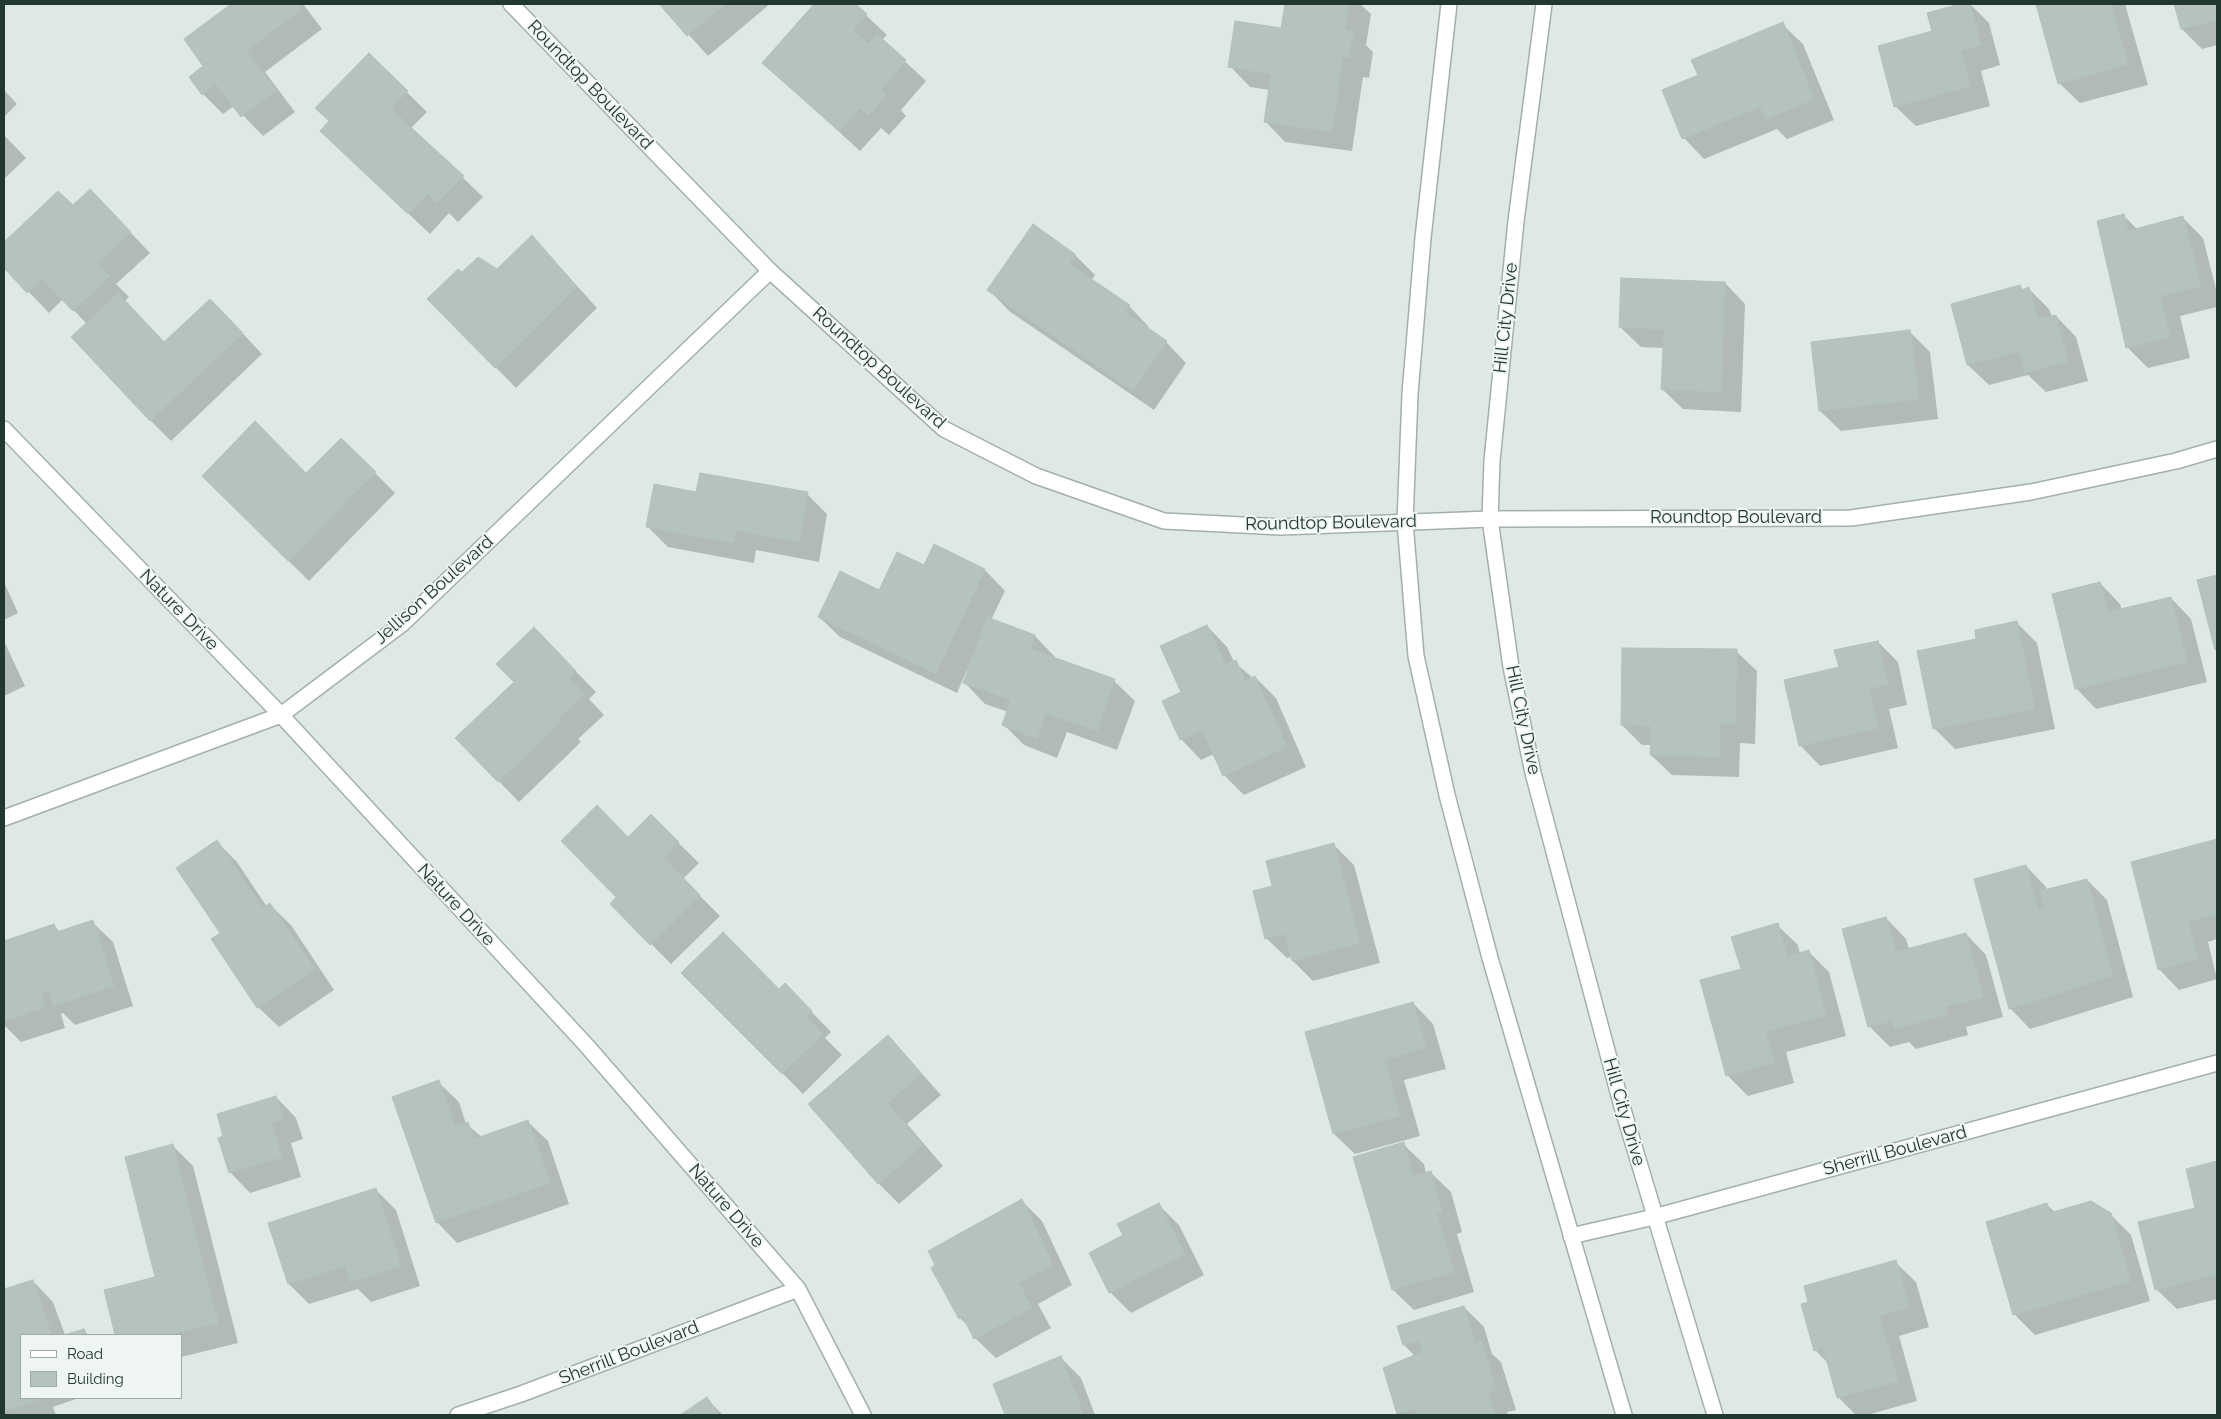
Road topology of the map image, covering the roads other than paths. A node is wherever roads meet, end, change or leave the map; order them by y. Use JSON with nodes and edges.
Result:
{"nodes":[{"id":1,"x":511,"y":4,"type":"edge"},
{"id":2,"x":1449,"y":4,"type":"edge"},
{"id":3,"x":1544,"y":4,"type":"edge"},
{"id":4,"x":770,"y":272,"type":"junction"},
{"id":5,"x":4,"y":429,"type":"edge"},
{"id":6,"x":2217,"y":449,"type":"edge"},
{"id":7,"x":1490,"y":519,"type":"junction"},
{"id":8,"x":1405,"y":522,"type":"junction"},
{"id":9,"x":281,"y":715,"type":"junction"},
{"id":10,"x":4,"y":818,"type":"edge"},
{"id":11,"x":2217,"y":1063,"type":"edge"},
{"id":12,"x":1654,"y":1217,"type":"junction"},
{"id":13,"x":1571,"y":1236,"type":"junction"},
{"id":14,"x":798,"y":1289,"type":"junction"},
{"id":15,"x":458,"y":1415,"type":"edge"},
{"id":16,"x":863,"y":1415,"type":"edge"},
{"id":17,"x":1624,"y":1415,"type":"edge"},
{"id":18,"x":1714,"y":1415,"type":"edge"}],
"edges":[{"from":1,"to":4,"type":"street","name":"Roundtop Boulevard"},
{"from":2,"to":8,"type":"street"},
{"from":3,"to":7,"type":"street","name":"Hill City Drive"},
{"from":4,"to":8,"type":"street","name":"Roundtop Boulevard"},
{"from":4,"to":9,"type":"street","name":"Jellison Boulevard"},
{"from":5,"to":9,"type":"street","name":"Nature Drive"},
{"from":6,"to":7,"type":"street","name":"Roundtop Boulevard"},
{"from":7,"to":8,"type":"street","name":"Roundtop Boulevard"},
{"from":7,"to":12,"type":"street","name":"Hill City Drive"},
{"from":8,"to":13,"type":"street"},
{"from":9,"to":10,"type":"street","name":"Jellison Boulevard"},
{"from":9,"to":14,"type":"street","name":"Nature Drive"},
{"from":11,"to":12,"type":"street","name":"Sherrill Boulevard"},
{"from":12,"to":13,"type":"street","name":"Sherrill Boulevard"},
{"from":12,"to":18,"type":"street","name":"Hill City Drive"},
{"from":13,"to":17,"type":"street"},
{"from":14,"to":15,"type":"street","name":"Sherrill Boulevard"},
{"from":14,"to":16,"type":"street","name":"Nature Drive"}]}
